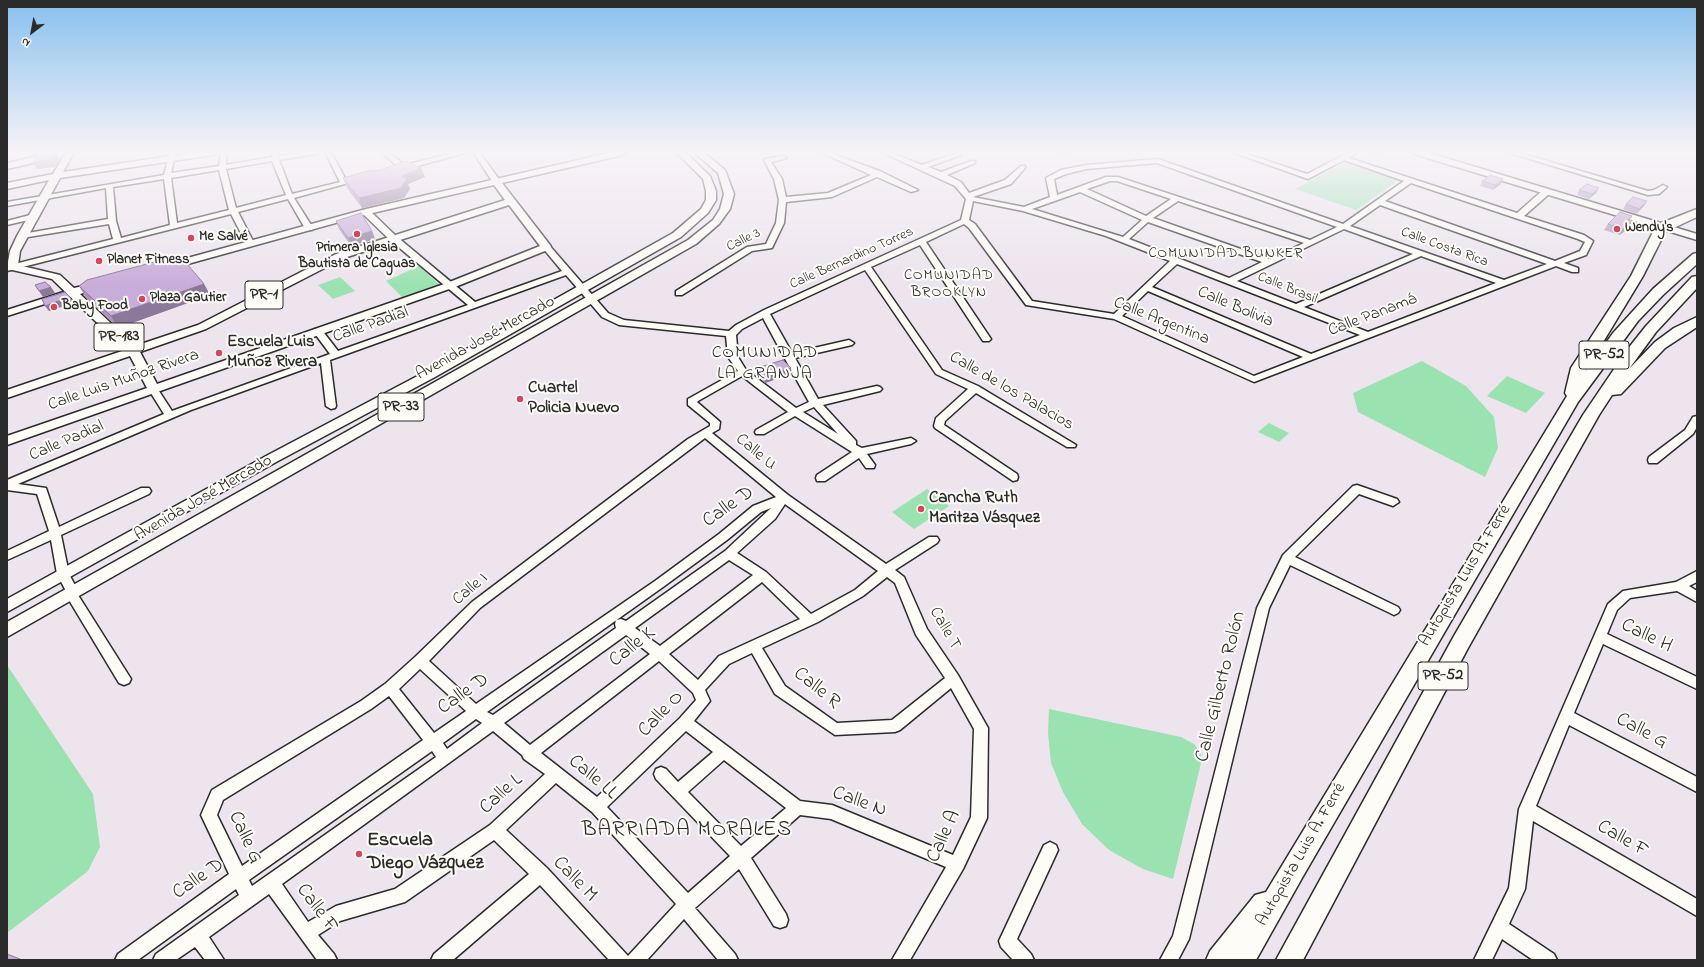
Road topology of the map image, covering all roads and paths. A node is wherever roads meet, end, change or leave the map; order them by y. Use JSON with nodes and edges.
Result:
{"nodes":[{"id":1,"x":40,"y":197,"type":"edge"},
{"id":2,"x":44,"y":197,"type":"edge"},
{"id":3,"x":110,"y":197,"type":"edge"},
{"id":4,"x":170,"y":197,"type":"edge"},
{"id":5,"x":230,"y":197,"type":"edge"},
{"id":6,"x":290,"y":197,"type":"joint"},
{"id":7,"x":431,"y":197,"type":"edge"},
{"id":8,"x":508,"y":197,"type":"edge"},
{"id":9,"x":711,"y":197,"type":"edge"},
{"id":10,"x":728,"y":197,"type":"edge"},
{"id":11,"x":809,"y":197,"type":"edge"},
{"id":12,"x":1098,"y":197,"type":"edge"},
{"id":13,"x":1262,"y":197,"type":"edge"},
{"id":14,"x":1386,"y":197,"type":"edge"},
{"id":15,"x":1461,"y":197,"type":"edge"},
{"id":16,"x":1540,"y":197,"type":"edge"},
{"id":17,"x":1559,"y":197,"type":"edge"},
{"id":18,"x":969,"y":198,"type":"joint"},
{"id":19,"x":1054,"y":198,"type":"edge"},
{"id":20,"x":1178,"y":198,"type":"joint"},
{"id":21,"x":783,"y":200,"type":"joint"},
{"id":22,"x":511,"y":201,"type":"junction"},
{"id":23,"x":1379,"y":202,"type":"junction"},
{"id":24,"x":7,"y":204,"type":"edge"},
{"id":25,"x":1024,"y":209,"type":"junction"},
{"id":26,"x":233,"y":211,"type":"junction"},
{"id":27,"x":366,"y":212,"type":"junction"},
{"id":28,"x":1697,"y":213,"type":"edge"},
{"id":29,"x":34,"y":216,"type":"junction"},
{"id":30,"x":1518,"y":216,"type":"junction"},
{"id":31,"x":1147,"y":219,"type":"junction"},
{"id":32,"x":112,"y":221,"type":"junction"},
{"id":33,"x":965,"y":221,"type":"junction"},
{"id":34,"x":7,"y":224,"type":"edge"},
{"id":35,"x":1345,"y":226,"type":"junction"},
{"id":36,"x":174,"y":227,"type":"junction"},
{"id":37,"x":309,"y":228,"type":"junction"},
{"id":38,"x":1661,"y":229,"type":"junction"},
{"id":39,"x":22,"y":236,"type":"junction"},
{"id":40,"x":392,"y":238,"type":"junction"},
{"id":41,"x":1697,"y":238,"type":"edge"},
{"id":42,"x":1124,"y":240,"type":"junction"},
{"id":43,"x":922,"y":241,"type":"junction"},
{"id":44,"x":118,"y":242,"type":"junction"},
{"id":45,"x":1309,"y":242,"type":"junction"},
{"id":46,"x":1697,"y":242,"type":"edge"},
{"id":47,"x":250,"y":243,"type":"junction"},
{"id":48,"x":546,"y":247,"type":"junction"},
{"id":49,"x":1422,"y":254,"type":"junction"},
{"id":50,"x":1697,"y":257,"type":"edge"},
{"id":51,"x":1176,"y":260,"type":"junction"},
{"id":52,"x":1269,"y":262,"type":"junction"},
{"id":53,"x":1556,"y":263,"type":"junction"},
{"id":54,"x":866,"y":266,"type":"junction"},
{"id":55,"x":9,"y":268,"type":"edge"},
{"id":56,"x":158,"y":269,"type":"edge"},
{"id":57,"x":1575,"y":270,"type":"dead end"},
{"id":58,"x":568,"y":272,"type":"junction"},
{"id":59,"x":1697,"y":280,"type":"edge"},
{"id":60,"x":1230,"y":281,"type":"junction"},
{"id":61,"x":112,"y":282,"type":"edge"},
{"id":62,"x":1504,"y":283,"type":"junction"},
{"id":63,"x":451,"y":285,"type":"junction"},
{"id":64,"x":1147,"y":288,"type":"junction"},
{"id":65,"x":581,"y":289,"type":"junction"},
{"id":66,"x":73,"y":292,"type":"junction"},
{"id":67,"x":679,"y":293,"type":"dead end"},
{"id":68,"x":590,"y":300,"type":"junction"},
{"id":69,"x":474,"y":306,"type":"junction"},
{"id":70,"x":1297,"y":307,"type":"junction"},
{"id":71,"x":7,"y":313,"type":"edge"},
{"id":72,"x":765,"y":313,"type":"junction"},
{"id":73,"x":1116,"y":317,"type":"junction"},
{"id":74,"x":1697,"y":322,"type":"edge"},
{"id":75,"x":318,"y":332,"type":"junction"},
{"id":76,"x":731,"y":334,"type":"junction"},
{"id":77,"x":1367,"y":335,"type":"junction"},
{"id":78,"x":986,"y":339,"type":"dead end"},
{"id":79,"x":849,"y":343,"type":"dead end"},
{"id":80,"x":134,"y":352,"type":"junction"},
{"id":81,"x":336,"y":355,"type":"junction"},
{"id":82,"x":789,"y":357,"type":"junction"},
{"id":83,"x":1311,"y":357,"type":"junction"},
{"id":84,"x":325,"y":359,"type":"junction"},
{"id":85,"x":743,"y":372,"type":"junction"},
{"id":86,"x":1254,"y":378,"type":"joint"},
{"id":87,"x":975,"y":388,"type":"junction"},
{"id":88,"x":877,"y":389,"type":"dead end"},
{"id":89,"x":154,"y":390,"type":"junction"},
{"id":90,"x":7,"y":394,"type":"edge"},
{"id":91,"x":1571,"y":401,"type":"junction"},
{"id":92,"x":816,"y":403,"type":"junction"},
{"id":93,"x":331,"y":406,"type":"dead end"},
{"id":94,"x":795,"y":412,"type":"junction"},
{"id":95,"x":170,"y":415,"type":"junction"},
{"id":96,"x":1591,"y":415,"type":"junction"},
{"id":97,"x":1697,"y":419,"type":"edge"},
{"id":98,"x":760,"y":432,"type":"dead end"},
{"id":99,"x":705,"y":433,"type":"junction"},
{"id":100,"x":7,"y":441,"type":"edge"},
{"id":101,"x":911,"y":441,"type":"dead end"},
{"id":102,"x":1071,"y":446,"type":"dead end"},
{"id":103,"x":860,"y":452,"type":"junction"},
{"id":104,"x":1653,"y":460,"type":"dead end"},
{"id":105,"x":870,"y":465,"type":"dead end"},
{"id":106,"x":1013,"y":477,"type":"dead end"},
{"id":107,"x":821,"y":478,"type":"dead end"},
{"id":108,"x":7,"y":485,"type":"edge"},
{"id":109,"x":145,"y":491,"type":"dead end"},
{"id":110,"x":784,"y":498,"type":"junction"},
{"id":111,"x":1394,"y":502,"type":"dead end"},
{"id":112,"x":55,"y":534,"type":"junction"},
{"id":113,"x":933,"y":540,"type":"dead end"},
{"id":114,"x":729,"y":554,"type":"junction"},
{"id":115,"x":7,"y":556,"type":"edge"},
{"id":116,"x":1287,"y":558,"type":"junction"},
{"id":117,"x":888,"y":569,"type":"junction"},
{"id":118,"x":63,"y":574,"type":"junction"},
{"id":119,"x":762,"y":575,"type":"junction"},
{"id":120,"x":1697,"y":576,"type":"edge"},
{"id":121,"x":1679,"y":586,"type":"junction"},
{"id":122,"x":73,"y":593,"type":"junction"},
{"id":123,"x":1697,"y":597,"type":"edge"},
{"id":124,"x":7,"y":606,"type":"edge"},
{"id":125,"x":1394,"y":610,"type":"dead end"},
{"id":126,"x":613,"y":617,"type":"junction"},
{"id":127,"x":809,"y":620,"type":"junction"},
{"id":128,"x":625,"y":627,"type":"junction"},
{"id":129,"x":7,"y":630,"type":"edge"},
{"id":130,"x":1600,"y":636,"type":"junction"},
{"id":131,"x":754,"y":645,"type":"junction"},
{"id":132,"x":659,"y":653,"type":"junction"},
{"id":133,"x":420,"y":661,"type":"junction"},
{"id":134,"x":124,"y":679,"type":"dead end"},
{"id":135,"x":953,"y":679,"type":"junction"},
{"id":136,"x":1697,"y":684,"type":"edge"},
{"id":137,"x":390,"y":688,"type":"junction"},
{"id":138,"x":698,"y":689,"type":"junction"},
{"id":139,"x":476,"y":712,"type":"junction"},
{"id":140,"x":1566,"y":716,"type":"junction"},
{"id":141,"x":685,"y":722,"type":"junction"},
{"id":142,"x":492,"y":723,"type":"junction"},
{"id":143,"x":434,"y":742,"type":"junction"},
{"id":144,"x":723,"y":752,"type":"junction"},
{"id":145,"x":529,"y":754,"type":"junction"},
{"id":146,"x":446,"y":758,"type":"junction"},
{"id":147,"x":258,"y":770,"type":"joint"},
{"id":148,"x":555,"y":774,"type":"junction"},
{"id":149,"x":661,"y":774,"type":"dead end"},
{"id":150,"x":1697,"y":785,"type":"edge"},
{"id":151,"x":678,"y":791,"type":"junction"},
{"id":152,"x":597,"y":807,"type":"junction"},
{"id":153,"x":798,"y":808,"type":"junction"},
{"id":154,"x":1527,"y":809,"type":"junction"},
{"id":155,"x":495,"y":830,"type":"junction"},
{"id":156,"x":1050,"y":850,"type":"dead end"},
{"id":157,"x":741,"y":857,"type":"junction"},
{"id":158,"x":957,"y":864,"type":"junction"},
{"id":159,"x":1293,"y":869,"type":"junction"},
{"id":160,"x":540,"y":874,"type":"junction"},
{"id":161,"x":239,"y":878,"type":"junction"},
{"id":162,"x":271,"y":883,"type":"junction"},
{"id":163,"x":249,"y":898,"type":"junction"},
{"id":164,"x":685,"y":905,"type":"junction"},
{"id":165,"x":1697,"y":908,"type":"edge"},
{"id":166,"x":780,"y":920,"type":"dead end"},
{"id":167,"x":1498,"y":927,"type":"junction"},
{"id":168,"x":306,"y":933,"type":"junction"},
{"id":169,"x":197,"y":935,"type":"junction"},
{"id":170,"x":1296,"y":954,"type":"edge"},
{"id":171,"x":124,"y":960,"type":"edge"},
{"id":172,"x":162,"y":960,"type":"edge"},
{"id":173,"x":215,"y":960,"type":"edge"},
{"id":174,"x":328,"y":960,"type":"edge"},
{"id":175,"x":440,"y":960,"type":"edge"},
{"id":176,"x":621,"y":960,"type":"edge"},
{"id":177,"x":635,"y":960,"type":"edge"},
{"id":178,"x":729,"y":960,"type":"edge"},
{"id":179,"x":901,"y":960,"type":"edge"},
{"id":180,"x":1025,"y":960,"type":"edge"},
{"id":181,"x":1169,"y":960,"type":"edge"},
{"id":182,"x":1219,"y":960,"type":"edge"},
{"id":183,"x":1242,"y":960,"type":"edge"},
{"id":184,"x":1483,"y":960,"type":"edge"},
{"id":185,"x":1548,"y":960,"type":"edge"}],
"edges":[{"from":1,"to":24,"type":"street"},
{"from":2,"to":29,"type":"main road"},
{"from":3,"to":32,"type":"street"},
{"from":4,"to":36,"type":"street"},
{"from":5,"to":26,"type":"street"},
{"from":6,"to":26,"type":"street"},
{"from":6,"to":37,"type":"street"},
{"from":7,"to":27,"type":"main road"},
{"from":8,"to":22,"type":"main road"},
{"from":9,"to":65,"type":"main road","name":"Avenida José Mercado","number":"PR-33"},
{"from":10,"to":68,"type":"main road","name":"Avenida José Mercado","number":"PR-33"},
{"from":11,"to":21,"type":"street"},
{"from":12,"to":31,"type":"street"},
{"from":13,"to":35,"type":"street","name":"Calle Costa Rica"},
{"from":14,"to":23,"type":"street"},
{"from":15,"to":30,"type":"street"},
{"from":16,"to":30,"type":"street"},
{"from":17,"to":38,"type":"main road"},
{"from":18,"to":25,"type":"street","name":"Calle Brasil"},
{"from":18,"to":33,"type":"street"},
{"from":19,"to":25,"type":"street"},
{"from":20,"to":31,"type":"street"},
{"from":20,"to":45,"type":"street"},
{"from":21,"to":67,"type":"street","name":"Calle 3"},
{"from":22,"to":40,"type":"main road","number":"PR-1"},
{"from":22,"to":48,"type":"main road"},
{"from":23,"to":35,"type":"street"},
{"from":23,"to":53,"type":"street"},
{"from":25,"to":42,"type":"street","name":"Calle Brasil"},
{"from":26,"to":36,"type":"street"},
{"from":26,"to":47,"type":"street"},
{"from":27,"to":37,"type":"main road"},
{"from":27,"to":40,"type":"street"},
{"from":28,"to":38,"type":"highway"},
{"from":29,"to":34,"type":"street"},
{"from":29,"to":39,"type":"main road"},
{"from":30,"to":53,"type":"street","name":"Calle Panamá"},
{"from":31,"to":42,"type":"street"},
{"from":31,"to":52,"type":"street"},
{"from":32,"to":39,"type":"street"},
{"from":32,"to":44,"type":"street"},
{"from":33,"to":43,"type":"street","name":"Calle Bernardino Torres"},
{"from":33,"to":73,"type":"street","name":"Calle Argentina"},
{"from":35,"to":45,"type":"street"},
{"from":35,"to":49,"type":"street","name":"Calle Costa Rica"},
{"from":36,"to":44,"type":"street"},
{"from":37,"to":47,"type":"main road"},
{"from":38,"to":41,"type":"main road"},
{"from":38,"to":46,"type":"main road"},
{"from":38,"to":91,"type":"highway"},
{"from":39,"to":55,"type":"main road"},
{"from":40,"to":63,"type":"street"},
{"from":40,"to":80,"type":"main road","number":"PR-1"},
{"from":42,"to":51,"type":"street","name":"Calle Brasil"},
{"from":43,"to":54,"type":"street","name":"Calle Bernardino Torres"},
{"from":43,"to":78,"type":"street"},
{"from":44,"to":55,"type":"street"},
{"from":45,"to":52,"type":"street"},
{"from":47,"to":56,"type":"main road"},
{"from":48,"to":58,"type":"street"},
{"from":48,"to":63,"type":"main road","name":"Calle Luis Muñoz Rivera"},
{"from":49,"to":62,"type":"street","name":"Calle Costa Rica"},
{"from":49,"to":70,"type":"street"},
{"from":50,"to":91,"type":"highway","name":"Autopista Luis A. Ferré","number":"PR-52"},
{"from":51,"to":60,"type":"street","name":"Calle Brasil"},
{"from":51,"to":64,"type":"street"},
{"from":52,"to":60,"type":"street"},
{"from":53,"to":57,"type":"street"},
{"from":53,"to":62,"type":"street","name":"Calle Panamá"},
{"from":54,"to":72,"type":"street","name":"Calle Bernardino Torres"},
{"from":54,"to":87,"type":"street","name":"Calle de los Palacios"},
{"from":55,"to":66,"type":"main road","number":"PR-183"},
{"from":58,"to":65,"type":"street"},
{"from":58,"to":69,"type":"street","name":"Calle Padial"},
{"from":59,"to":96,"type":"highway","name":"Autopista Luis A. Ferré","number":"PR-52"},
{"from":60,"to":70,"type":"street","name":"Calle Brasil"},
{"from":61,"to":66,"type":"main road"},
{"from":62,"to":77,"type":"street","name":"Calle Panamá"},
{"from":63,"to":69,"type":"street"},
{"from":63,"to":75,"type":"main road","name":"Calle Luis Muñoz Rivera"},
{"from":64,"to":73,"type":"street"},
{"from":64,"to":83,"type":"street","name":"Calle Bolivia"},
{"from":65,"to":68,"type":"street"},
{"from":65,"to":118,"type":"main road","name":"Avenida José Mercado","number":"PR-33"},
{"from":66,"to":71,"type":"street"},
{"from":66,"to":80,"type":"main road","number":"PR-183"},
{"from":68,"to":76,"type":"street"},
{"from":68,"to":122,"type":"main road","name":"Avenida José Mercado","number":"PR-33"},
{"from":69,"to":81,"type":"street","name":"Calle Padial"},
{"from":70,"to":77,"type":"street","name":"Calle Brasil"},
{"from":72,"to":76,"type":"street","name":"Calle Bernardino Torres"},
{"from":72,"to":82,"type":"street"},
{"from":73,"to":86,"type":"street","name":"Calle Argentina"},
{"from":74,"to":96,"type":"highway"},
{"from":75,"to":81,"type":"street"},
{"from":75,"to":89,"type":"main road","name":"Calle Luis Muñoz Rivera"},
{"from":76,"to":85,"type":"street"},
{"from":77,"to":83,"type":"street","name":"Calle Panamá"},
{"from":79,"to":82,"type":"street"},
{"from":80,"to":89,"type":"main road","number":"PR-183"},
{"from":80,"to":90,"type":"main road","number":"PR-1"},
{"from":81,"to":84,"type":"street","name":"Calle Padial"},
{"from":82,"to":92,"type":"street"},
{"from":83,"to":86,"type":"street","name":"Calle Panamá"},
{"from":84,"to":93,"type":"street"},
{"from":84,"to":95,"type":"street","name":"Calle Padial"},
{"from":85,"to":94,"type":"street"},
{"from":85,"to":99,"type":"street"},
{"from":87,"to":102,"type":"street","name":"Calle de los Palacios"},
{"from":87,"to":106,"type":"street"},
{"from":88,"to":92,"type":"street"},
{"from":89,"to":95,"type":"street"},
{"from":89,"to":100,"type":"main road","name":"Calle Luis Muñoz Rivera"},
{"from":91,"to":159,"type":"highway","name":"Autopista Luis A. Ferré","number":"PR-52"},
{"from":92,"to":94,"type":"street"},
{"from":92,"to":103,"type":"street"},
{"from":94,"to":98,"type":"street"},
{"from":94,"to":103,"type":"street"},
{"from":95,"to":108,"type":"street","name":"Calle Padial"},
{"from":96,"to":170,"type":"highway","name":"Autopista Luis A. Ferré","number":"PR-52"},
{"from":97,"to":104,"type":"street"},
{"from":99,"to":110,"type":"street","name":"Calle U"},
{"from":99,"to":133,"type":"street","name":"Calle I"},
{"from":101,"to":103,"type":"street"},
{"from":103,"to":105,"type":"street"},
{"from":103,"to":107,"type":"street"},
{"from":108,"to":112,"type":"street"},
{"from":109,"to":112,"type":"street"},
{"from":110,"to":114,"type":"street","name":"Calle D"},
{"from":110,"to":117,"type":"street","name":"Calle U"},
{"from":110,"to":126,"type":"street","name":"Calle D"},
{"from":111,"to":116,"type":"street","name":"Calle Gilberto Rolón"},
{"from":112,"to":115,"type":"street"},
{"from":112,"to":118,"type":"street"},
{"from":113,"to":117,"type":"street","name":"Calle O"},
{"from":114,"to":119,"type":"street"},
{"from":114,"to":128,"type":"street","name":"Calle D"},
{"from":116,"to":125,"type":"street"},
{"from":116,"to":181,"type":"street","name":"Calle Gilberto Rolón"},
{"from":117,"to":127,"type":"street","name":"Calle O"},
{"from":117,"to":135,"type":"street","name":"Calle T"},
{"from":118,"to":122,"type":"street"},
{"from":118,"to":124,"type":"main road","name":"Avenida José Mercado","number":"PR-33"},
{"from":119,"to":127,"type":"street"},
{"from":119,"to":132,"type":"street","name":"Calle K"},
{"from":120,"to":121,"type":"street"},
{"from":121,"to":123,"type":"street"},
{"from":121,"to":130,"type":"street"},
{"from":122,"to":129,"type":"main road","name":"Avenida José Mercado","number":"PR-33"},
{"from":122,"to":134,"type":"street"},
{"from":126,"to":128,"type":"street"},
{"from":126,"to":139,"type":"street","name":"Calle D"},
{"from":127,"to":131,"type":"street","name":"Calle O"},
{"from":128,"to":132,"type":"street"},
{"from":128,"to":142,"type":"street","name":"Calle D"},
{"from":130,"to":136,"type":"street","name":"Calle H"},
{"from":130,"to":140,"type":"street"},
{"from":131,"to":135,"type":"street","name":"Calle R"},
{"from":131,"to":138,"type":"street","name":"Calle O"},
{"from":132,"to":138,"type":"street"},
{"from":132,"to":145,"type":"street","name":"Calle K"},
{"from":133,"to":137,"type":"street","name":"Calle I"},
{"from":133,"to":139,"type":"street","name":"Calle LL"},
{"from":135,"to":158,"type":"street","name":"Calle A"},
{"from":137,"to":143,"type":"street"},
{"from":137,"to":147,"type":"street","name":"Calle I"},
{"from":138,"to":141,"type":"street","name":"Calle O"},
{"from":139,"to":142,"type":"street","name":"Calle LL"},
{"from":139,"to":143,"type":"street","name":"Calle D"},
{"from":140,"to":150,"type":"street","name":"Calle G"},
{"from":140,"to":154,"type":"street"},
{"from":141,"to":144,"type":"street"},
{"from":141,"to":152,"type":"street","name":"Calle O"},
{"from":142,"to":145,"type":"street","name":"Calle LL"},
{"from":142,"to":146,"type":"street","name":"Calle D"},
{"from":143,"to":146,"type":"street"},
{"from":143,"to":161,"type":"street","name":"Calle D"},
{"from":144,"to":151,"type":"street"},
{"from":144,"to":153,"type":"street"},
{"from":145,"to":148,"type":"street","name":"Calle LL"},
{"from":146,"to":162,"type":"street","name":"Calle D"},
{"from":147,"to":161,"type":"street","name":"Calle G"},
{"from":148,"to":152,"type":"street","name":"Calle LL"},
{"from":148,"to":155,"type":"street","name":"Calle L"},
{"from":149,"to":151,"type":"street"},
{"from":151,"to":157,"type":"street"},
{"from":152,"to":164,"type":"street","name":"Calle LL"},
{"from":153,"to":157,"type":"street"},
{"from":153,"to":158,"type":"street","name":"Calle N"},
{"from":154,"to":165,"type":"street","name":"Calle F"},
{"from":154,"to":167,"type":"street"},
{"from":155,"to":160,"type":"street","name":"Calle M"},
{"from":155,"to":168,"type":"street","name":"Calle L"},
{"from":156,"to":180,"type":"street"},
{"from":157,"to":164,"type":"street"},
{"from":157,"to":166,"type":"street"},
{"from":158,"to":179,"type":"street","name":"Calle A"},
{"from":159,"to":182,"type":"highway"},
{"from":159,"to":183,"type":"highway","name":"Autopista Luis A. Ferré","number":"PR-52"},
{"from":160,"to":175,"type":"street"},
{"from":160,"to":176,"type":"street","name":"Calle M"},
{"from":161,"to":163,"type":"street","name":"Calle G"},
{"from":161,"to":171,"type":"street","name":"Calle D"},
{"from":162,"to":163,"type":"street","name":"Calle D"},
{"from":162,"to":168,"type":"street","name":"Calle F"},
{"from":163,"to":169,"type":"street","name":"Calle D"},
{"from":164,"to":177,"type":"street"},
{"from":164,"to":178,"type":"street","name":"Calle LL"},
{"from":167,"to":184,"type":"street"},
{"from":167,"to":185,"type":"street"},
{"from":168,"to":174,"type":"street","name":"Calle F"},
{"from":169,"to":172,"type":"street","name":"Calle D"},
{"from":169,"to":173,"type":"street"}]}
